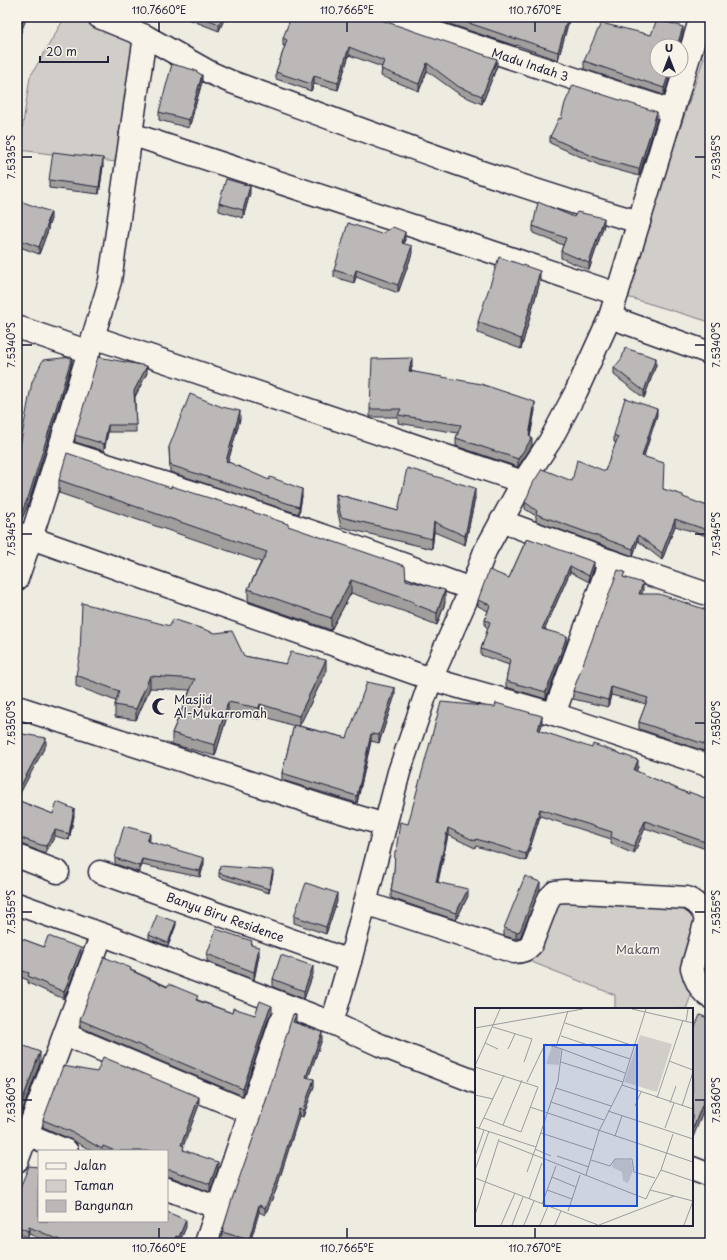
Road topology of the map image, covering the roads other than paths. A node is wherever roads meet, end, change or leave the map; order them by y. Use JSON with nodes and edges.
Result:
{"nodes":[{"id":1,"x":99,"y":17,"type":"edge"},
{"id":2,"x":388,"y":17,"type":"edge"},
{"id":3,"x":701,"y":17,"type":"edge"},
{"id":4,"x":146,"y":36,"type":"junction"},
{"id":5,"x":672,"y":111,"type":"junction"},
{"id":6,"x":131,"y":134,"type":"junction"},
{"id":7,"x":639,"y":222,"type":"junction"},
{"id":8,"x":617,"y":294,"type":"junction"},
{"id":9,"x":610,"y":317,"type":"junction"},
{"id":10,"x":20,"y":328,"type":"dead end"},
{"id":11,"x":91,"y":345,"type":"junction"},
{"id":12,"x":710,"y":353,"type":"edge"},
{"id":13,"x":59,"y":450,"type":"junction"},
{"id":14,"x":523,"y":482,"type":"junction"},
{"id":15,"x":501,"y":521,"type":"junction"},
{"id":16,"x":24,"y":536,"type":"edge"},
{"id":17,"x":610,"y":561,"type":"junction"},
{"id":18,"x":17,"y":579,"type":"edge"},
{"id":19,"x":471,"y":589,"type":"junction"},
{"id":20,"x":710,"y":595,"type":"edge"},
{"id":21,"x":431,"y":679,"type":"junction"},
{"id":22,"x":17,"y":707,"type":"edge"},
{"id":23,"x":554,"y":714,"type":"junction"},
{"id":24,"x":710,"y":766,"type":"edge"},
{"id":25,"x":385,"y":825,"type":"junction"},
{"id":26,"x":17,"y":856,"type":"edge"},
{"id":27,"x":58,"y":872,"type":"dead end"},
{"id":28,"x":100,"y":872,"type":"dead end"},
{"id":29,"x":365,"y":903,"type":"junction"},
{"id":30,"x":17,"y":904,"type":"edge"},
{"id":31,"x":97,"y":947,"type":"dead end"},
{"id":32,"x":350,"y":961,"type":"junction"},
{"id":33,"x":710,"y":997,"type":"edge"},
{"id":34,"x":281,"y":1021,"type":"dead end"},
{"id":35,"x":332,"y":1023,"type":"junction"},
{"id":36,"x":64,"y":1034,"type":"junction"},
{"id":37,"x":475,"y":1082,"type":"edge"},
{"id":38,"x":251,"y":1112,"type":"junction"},
{"id":39,"x":27,"y":1134,"type":"junction"},
{"id":40,"x":65,"y":1150,"type":"edge"},
{"id":41,"x":17,"y":1161,"type":"edge"},
{"id":42,"x":693,"y":1168,"type":"edge"},
{"id":43,"x":710,"y":1175,"type":"edge"},
{"id":44,"x":168,"y":1189,"type":"edge"},
{"id":45,"x":218,"y":1208,"type":"junction"},
{"id":46,"x":206,"y":1243,"type":"edge"}],
"edges":[{"from":1,"to":4,"type":"street"},
{"from":2,"to":5,"type":"street","name":"Madu Indah 3"},
{"from":3,"to":5,"type":"street"},
{"from":4,"to":6,"type":"street"},
{"from":4,"to":7,"type":"street"},
{"from":5,"to":7,"type":"street"},
{"from":6,"to":8,"type":"street"},
{"from":6,"to":11,"type":"street"},
{"from":7,"to":8,"type":"street"},
{"from":8,"to":9,"type":"street"},
{"from":9,"to":12,"type":"street"},
{"from":9,"to":14,"type":"street"},
{"from":10,"to":11,"type":"street"},
{"from":11,"to":13,"type":"street"},
{"from":11,"to":14,"type":"street"},
{"from":13,"to":16,"type":"street"},
{"from":13,"to":19,"type":"street"},
{"from":14,"to":15,"type":"street"},
{"from":15,"to":17,"type":"street"},
{"from":15,"to":19,"type":"street"},
{"from":16,"to":18,"type":"street"},
{"from":16,"to":21,"type":"street"},
{"from":17,"to":20,"type":"street"},
{"from":17,"to":23,"type":"street"},
{"from":19,"to":21,"type":"street"},
{"from":21,"to":23,"type":"street"},
{"from":21,"to":25,"type":"street"},
{"from":22,"to":25,"type":"street"},
{"from":23,"to":24,"type":"street"},
{"from":25,"to":29,"type":"street"},
{"from":26,"to":27,"type":"street"},
{"from":28,"to":32,"type":"street","name":"Banyu Biru Residence"},
{"from":29,"to":32,"type":"street"},
{"from":29,"to":33,"type":"street"},
{"from":30,"to":35,"type":"street"},
{"from":31,"to":36,"type":"street"},
{"from":32,"to":35,"type":"street"},
{"from":34,"to":38,"type":"street"},
{"from":35,"to":37,"type":"street"},
{"from":36,"to":38,"type":"street"},
{"from":36,"to":39,"type":"street"},
{"from":38,"to":45,"type":"street"},
{"from":39,"to":40,"type":"street"},
{"from":39,"to":41,"type":"street"},
{"from":42,"to":43,"type":"street"},
{"from":44,"to":45,"type":"street"},
{"from":45,"to":46,"type":"street"}]}
